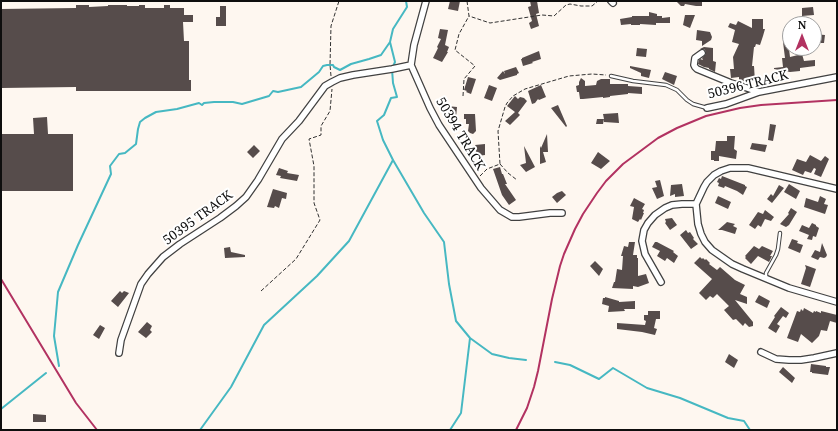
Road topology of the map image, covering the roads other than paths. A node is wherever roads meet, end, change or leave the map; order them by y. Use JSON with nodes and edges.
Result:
{"nodes":[{"id":1,"x":426,"y":1,"type":"edge"},
{"id":2,"x":702,"y":53,"type":"dead end"},
{"id":3,"x":411,"y":65,"type":"junction"},
{"id":4,"x":611,"y":76,"type":"road end"},
{"id":5,"x":837,"y":77,"type":"edge"},
{"id":6,"x":759,"y":92,"type":"junction"},
{"id":7,"x":707,"y":108,"type":"joint"},
{"id":8,"x":837,"y":189,"type":"edge"},
{"id":9,"x":696,"y":204,"type":"junction"},
{"id":10,"x":562,"y":213,"type":"dead end"},
{"id":11,"x":780,"y":233,"type":"dead end"},
{"id":12,"x":767,"y":279,"type":"junction"},
{"id":13,"x":661,"y":282,"type":"dead end"},
{"id":14,"x":837,"y":302,"type":"edge"},
{"id":15,"x":761,"y":352,"type":"dead end"},
{"id":16,"x":119,"y":353,"type":"dead end"},
{"id":17,"x":837,"y":353,"type":"edge"}],
"edges":[{"from":1,"to":3,"type":"street"},
{"from":2,"to":6,"type":"street"},
{"from":3,"to":10,"type":"street","name":"50394 TRACK"},
{"from":3,"to":16,"type":"street","name":"50395 TRACK"},
{"from":4,"to":7,"type":"lane","name":"50396 TRACK"},
{"from":5,"to":6,"type":"street","name":"50396 TRACK"},
{"from":6,"to":7,"type":"street","name":"50396 TRACK"},
{"from":8,"to":9,"type":"street"},
{"from":9,"to":12,"type":"street"},
{"from":9,"to":13,"type":"street"},
{"from":11,"to":12,"type":"lane"},
{"from":12,"to":14,"type":"street"},
{"from":15,"to":17,"type":"street"}]}
